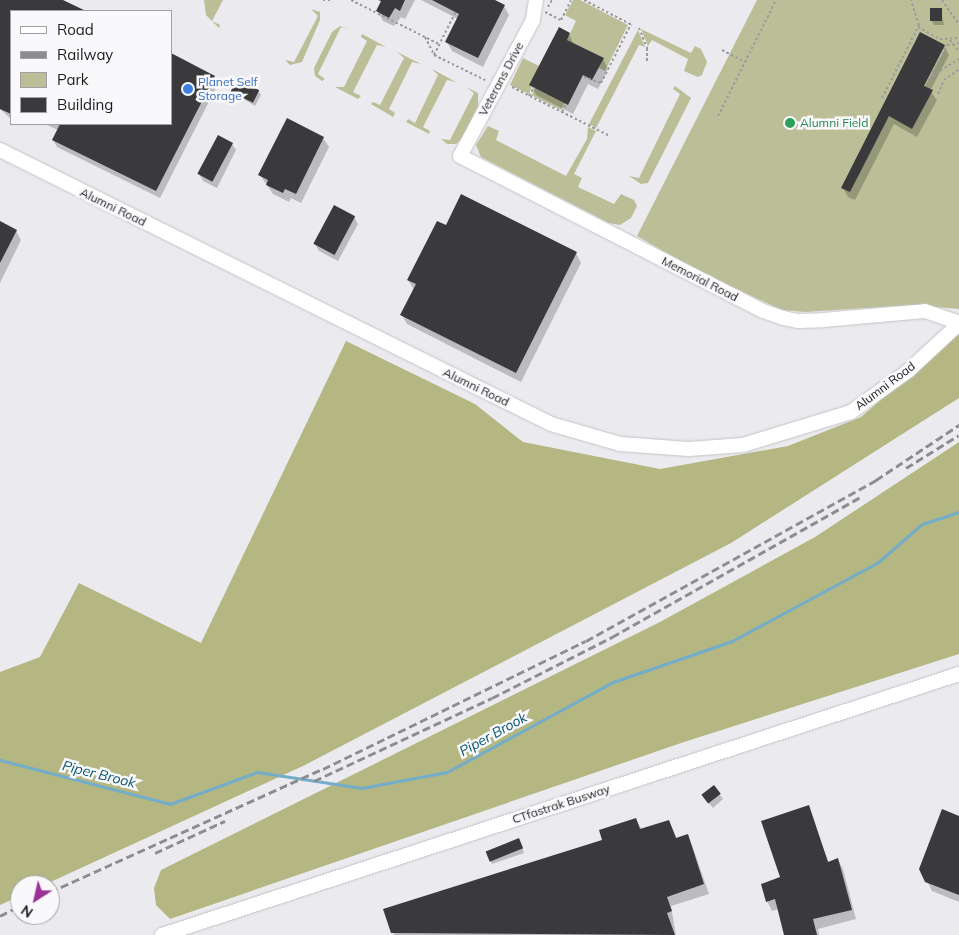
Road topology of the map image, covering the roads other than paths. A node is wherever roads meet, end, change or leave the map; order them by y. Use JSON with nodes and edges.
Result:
{"nodes":[{"id":1,"x":536,"y":0,"type":"edge"},
{"id":2,"x":0,"y":150,"type":"edge"},
{"id":3,"x":460,"y":156,"type":"joint"},
{"id":4,"x":959,"y":324,"type":"edge"},
{"id":5,"x":959,"y":674,"type":"edge"},
{"id":6,"x":162,"y":935,"type":"edge"}],
"edges":[{"from":1,"to":3,"type":"street","name":"Veterans Drive"},
{"from":2,"to":4,"type":"street","name":"Alumni Road"},
{"from":3,"to":4,"type":"street","name":"Memorial Road"},
{"from":5,"to":6,"type":"street","name":"CTfastrak Busway"}]}
